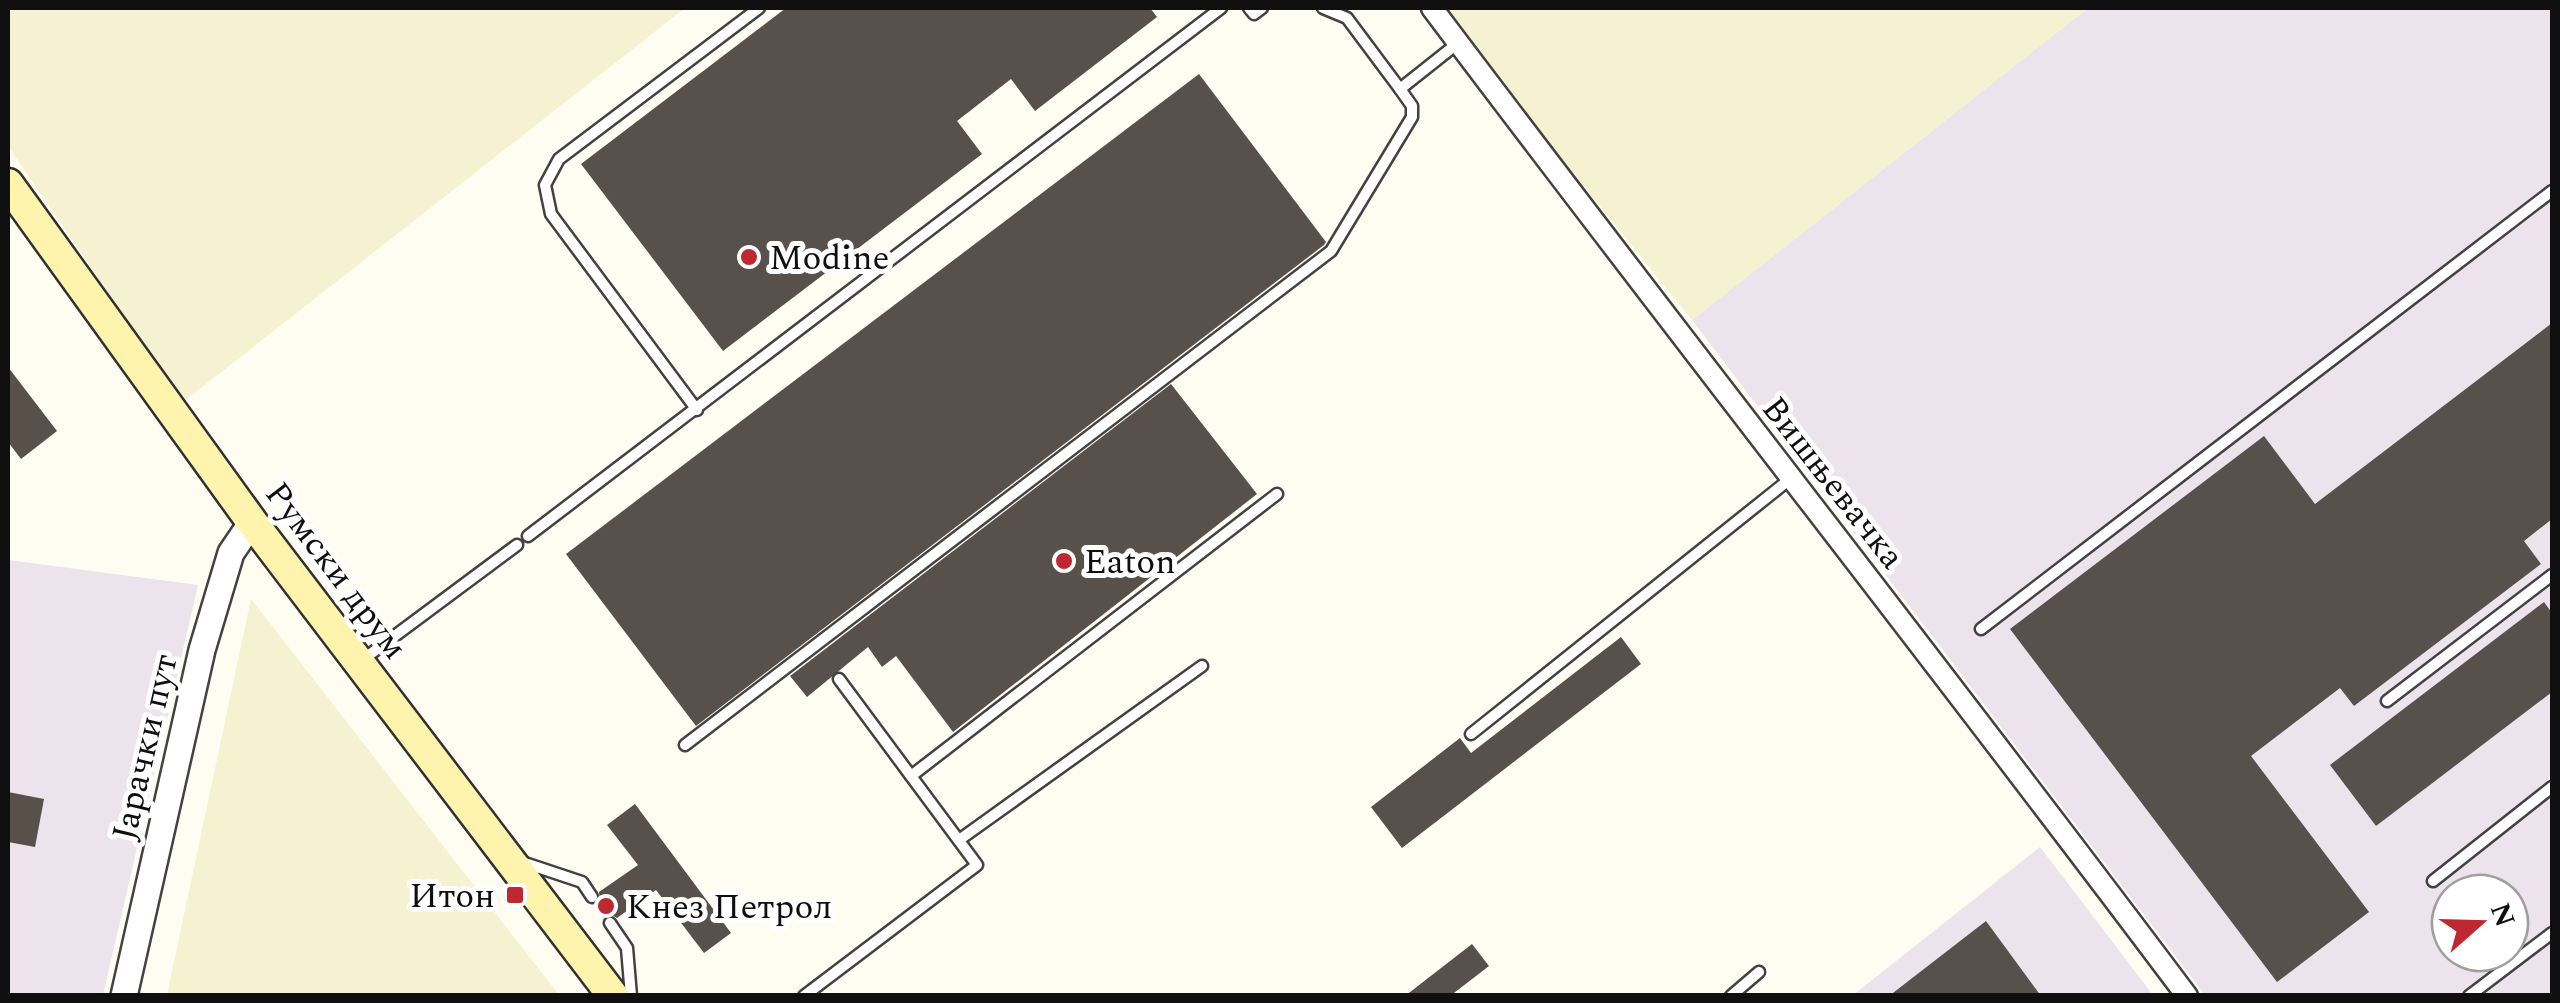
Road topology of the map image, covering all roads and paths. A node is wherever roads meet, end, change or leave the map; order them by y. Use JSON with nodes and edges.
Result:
{"nodes":[{"id":1,"x":759,"y":8,"type":"edge"},
{"id":2,"x":1221,"y":8,"type":"edge"},
{"id":3,"x":1249,"y":8,"type":"edge"},
{"id":4,"x":1262,"y":8,"type":"edge"},
{"id":5,"x":1323,"y":8,"type":"edge"},
{"id":6,"x":1432,"y":8,"type":"edge"},
{"id":7,"x":1458,"y":43,"type":"junction"},
{"id":8,"x":1400,"y":89,"type":"junction"},
{"id":9,"x":8,"y":184,"type":"edge"},
{"id":10,"x":2552,"y":190,"type":"edge"},
{"id":11,"x":697,"y":410,"type":"junction"},
{"id":12,"x":1790,"y":479,"type":"junction"},
{"id":13,"x":1278,"y":494,"type":"dead end"},
{"id":14,"x":252,"y":522,"type":"junction"},
{"id":15,"x":528,"y":536,"type":"dead end"},
{"id":16,"x":517,"y":545,"type":"dead end"},
{"id":17,"x":2552,"y":576,"type":"edge"},
{"id":18,"x":1980,"y":629,"type":"dead end"},
{"id":19,"x":360,"y":662,"type":"junction"},
{"id":20,"x":1202,"y":666,"type":"dead end"},
{"id":21,"x":839,"y":679,"type":"dead end"},
{"id":22,"x":2387,"y":701,"type":"dead end"},
{"id":23,"x":1471,"y":734,"type":"dead end"},
{"id":24,"x":685,"y":744,"type":"dead end"},
{"id":25,"x":912,"y":776,"type":"junction"},
{"id":26,"x":2552,"y":787,"type":"edge"},
{"id":27,"x":959,"y":840,"type":"junction"},
{"id":28,"x":506,"y":857,"type":"junction"},
{"id":29,"x":2443,"y":873,"type":"edge"},
{"id":30,"x":592,"y":897,"type":"dead end"},
{"id":31,"x":610,"y":923,"type":"dead end"},
{"id":32,"x":2552,"y":932,"type":"edge"},
{"id":33,"x":1758,"y":972,"type":"dead end"},
{"id":34,"x":124,"y":996,"type":"edge"},
{"id":35,"x":614,"y":996,"type":"edge"},
{"id":36,"x":632,"y":996,"type":"edge"},
{"id":37,"x":804,"y":996,"type":"edge"},
{"id":38,"x":1731,"y":996,"type":"edge"},
{"id":39,"x":2187,"y":996,"type":"edge"},
{"id":40,"x":2469,"y":996,"type":"edge"}],
"edges":[{"from":1,"to":11,"type":"lane"},
{"from":2,"to":11,"type":"lane"},
{"from":3,"to":4,"type":"lane"},
{"from":5,"to":8,"type":"lane"},
{"from":6,"to":7,"type":"street","name":"Вишњевачка"},
{"from":7,"to":8,"type":"lane"},
{"from":7,"to":12,"type":"street","name":"Вишњевачка"},
{"from":8,"to":24,"type":"lane"},
{"from":9,"to":14,"type":"main road","name":"Румски друм"},
{"from":10,"to":18,"type":"lane"},
{"from":11,"to":15,"type":"lane"},
{"from":12,"to":23,"type":"lane"},
{"from":12,"to":39,"type":"street","name":"Вишњевачка"},
{"from":13,"to":25,"type":"lane"},
{"from":14,"to":19,"type":"main road","name":"Румски друм"},
{"from":14,"to":34,"type":"street","name":"Јарачки пут"},
{"from":16,"to":19,"type":"lane"},
{"from":17,"to":22,"type":"lane"},
{"from":19,"to":28,"type":"main road","name":"Румски друм"},
{"from":20,"to":27,"type":"lane"},
{"from":21,"to":25,"type":"lane"},
{"from":25,"to":27,"type":"lane"},
{"from":26,"to":29,"type":"lane"},
{"from":27,"to":37,"type":"lane"},
{"from":28,"to":30,"type":"lane"},
{"from":28,"to":35,"type":"main road","name":"Румски друм"},
{"from":31,"to":36,"type":"lane"},
{"from":32,"to":40,"type":"lane"},
{"from":33,"to":38,"type":"lane"}]}
